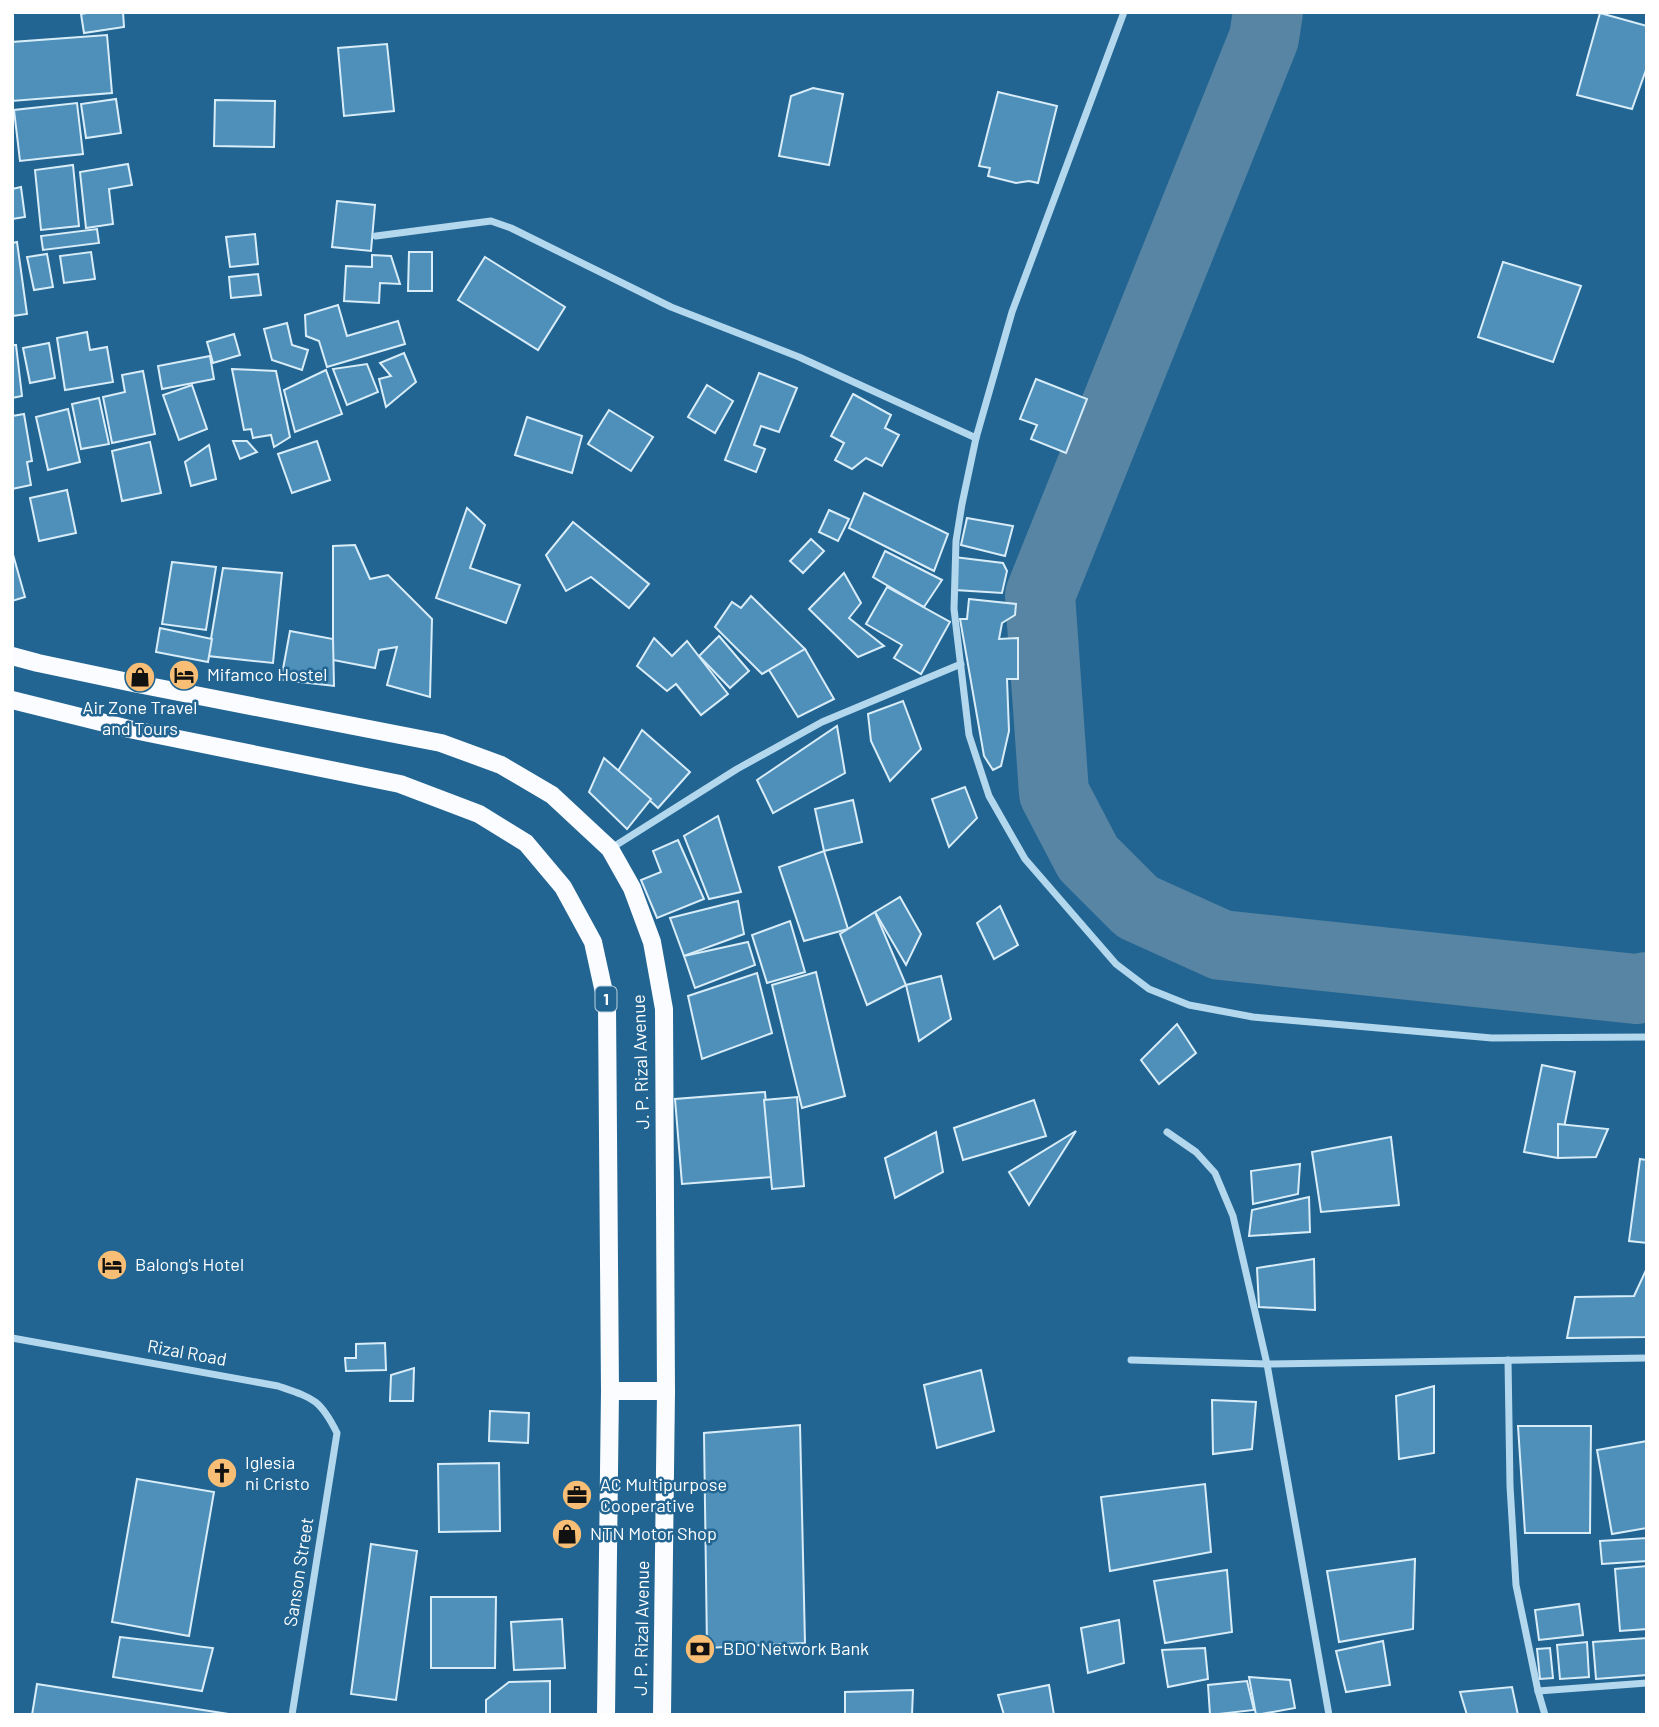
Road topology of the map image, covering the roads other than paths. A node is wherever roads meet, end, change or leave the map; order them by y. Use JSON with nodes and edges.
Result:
{"nodes":[{"id":1,"x":1124,"y":12,"type":"edge"},
{"id":2,"x":376,"y":236,"type":"dead end"},
{"id":3,"x":976,"y":438,"type":"junction"},
{"id":4,"x":12,"y":656,"type":"edge"},
{"id":5,"x":961,"y":664,"type":"junction"},
{"id":6,"x":12,"y":700,"type":"edge"},
{"id":7,"x":610,"y":849,"type":"junction"},
{"id":8,"x":1647,"y":1037,"type":"edge"},
{"id":9,"x":1167,"y":1132,"type":"dead end"},
{"id":10,"x":12,"y":1338,"type":"edge"},
{"id":11,"x":1647,"y":1358,"type":"edge"},
{"id":12,"x":1131,"y":1360,"type":"dead end"},
{"id":13,"x":1508,"y":1360,"type":"junction"},
{"id":14,"x":1267,"y":1364,"type":"junction"},
{"id":15,"x":610,"y":1391,"type":"junction"},
{"id":16,"x":666,"y":1391,"type":"junction"},
{"id":17,"x":337,"y":1433,"type":"joint"},
{"id":18,"x":1647,"y":1683,"type":"edge"},
{"id":19,"x":1538,"y":1691,"type":"junction"},
{"id":20,"x":292,"y":1715,"type":"edge"},
{"id":21,"x":606,"y":1715,"type":"edge"},
{"id":22,"x":662,"y":1715,"type":"edge"},
{"id":23,"x":1329,"y":1715,"type":"edge"},
{"id":24,"x":1545,"y":1715,"type":"edge"}],
"edges":[{"from":1,"to":3,"type":"street"},
{"from":2,"to":3,"type":"street"},
{"from":3,"to":5,"type":"street"},
{"from":4,"to":7,"type":"main road","name":"J. P. Rizal Avenue"},
{"from":5,"to":7,"type":"street"},
{"from":5,"to":8,"type":"street"},
{"from":6,"to":15,"type":"main road","name":"J. P. Rizal Avenue","number":"1"},
{"from":7,"to":16,"type":"main road","name":"J. P. Rizal Avenue"},
{"from":9,"to":14,"type":"street"},
{"from":10,"to":17,"type":"street","name":"Rizal Road"},
{"from":11,"to":13,"type":"street"},
{"from":12,"to":14,"type":"street"},
{"from":13,"to":14,"type":"street"},
{"from":13,"to":19,"type":"street"},
{"from":14,"to":23,"type":"street"},
{"from":15,"to":16,"type":"main road"},
{"from":15,"to":21,"type":"main road","name":"J. P. Rizal Avenue","number":"1"},
{"from":16,"to":22,"type":"main road","name":"J. P. Rizal Avenue"},
{"from":17,"to":20,"type":"street","name":"Sanson Street"},
{"from":18,"to":19,"type":"street"},
{"from":19,"to":24,"type":"street"}]}
